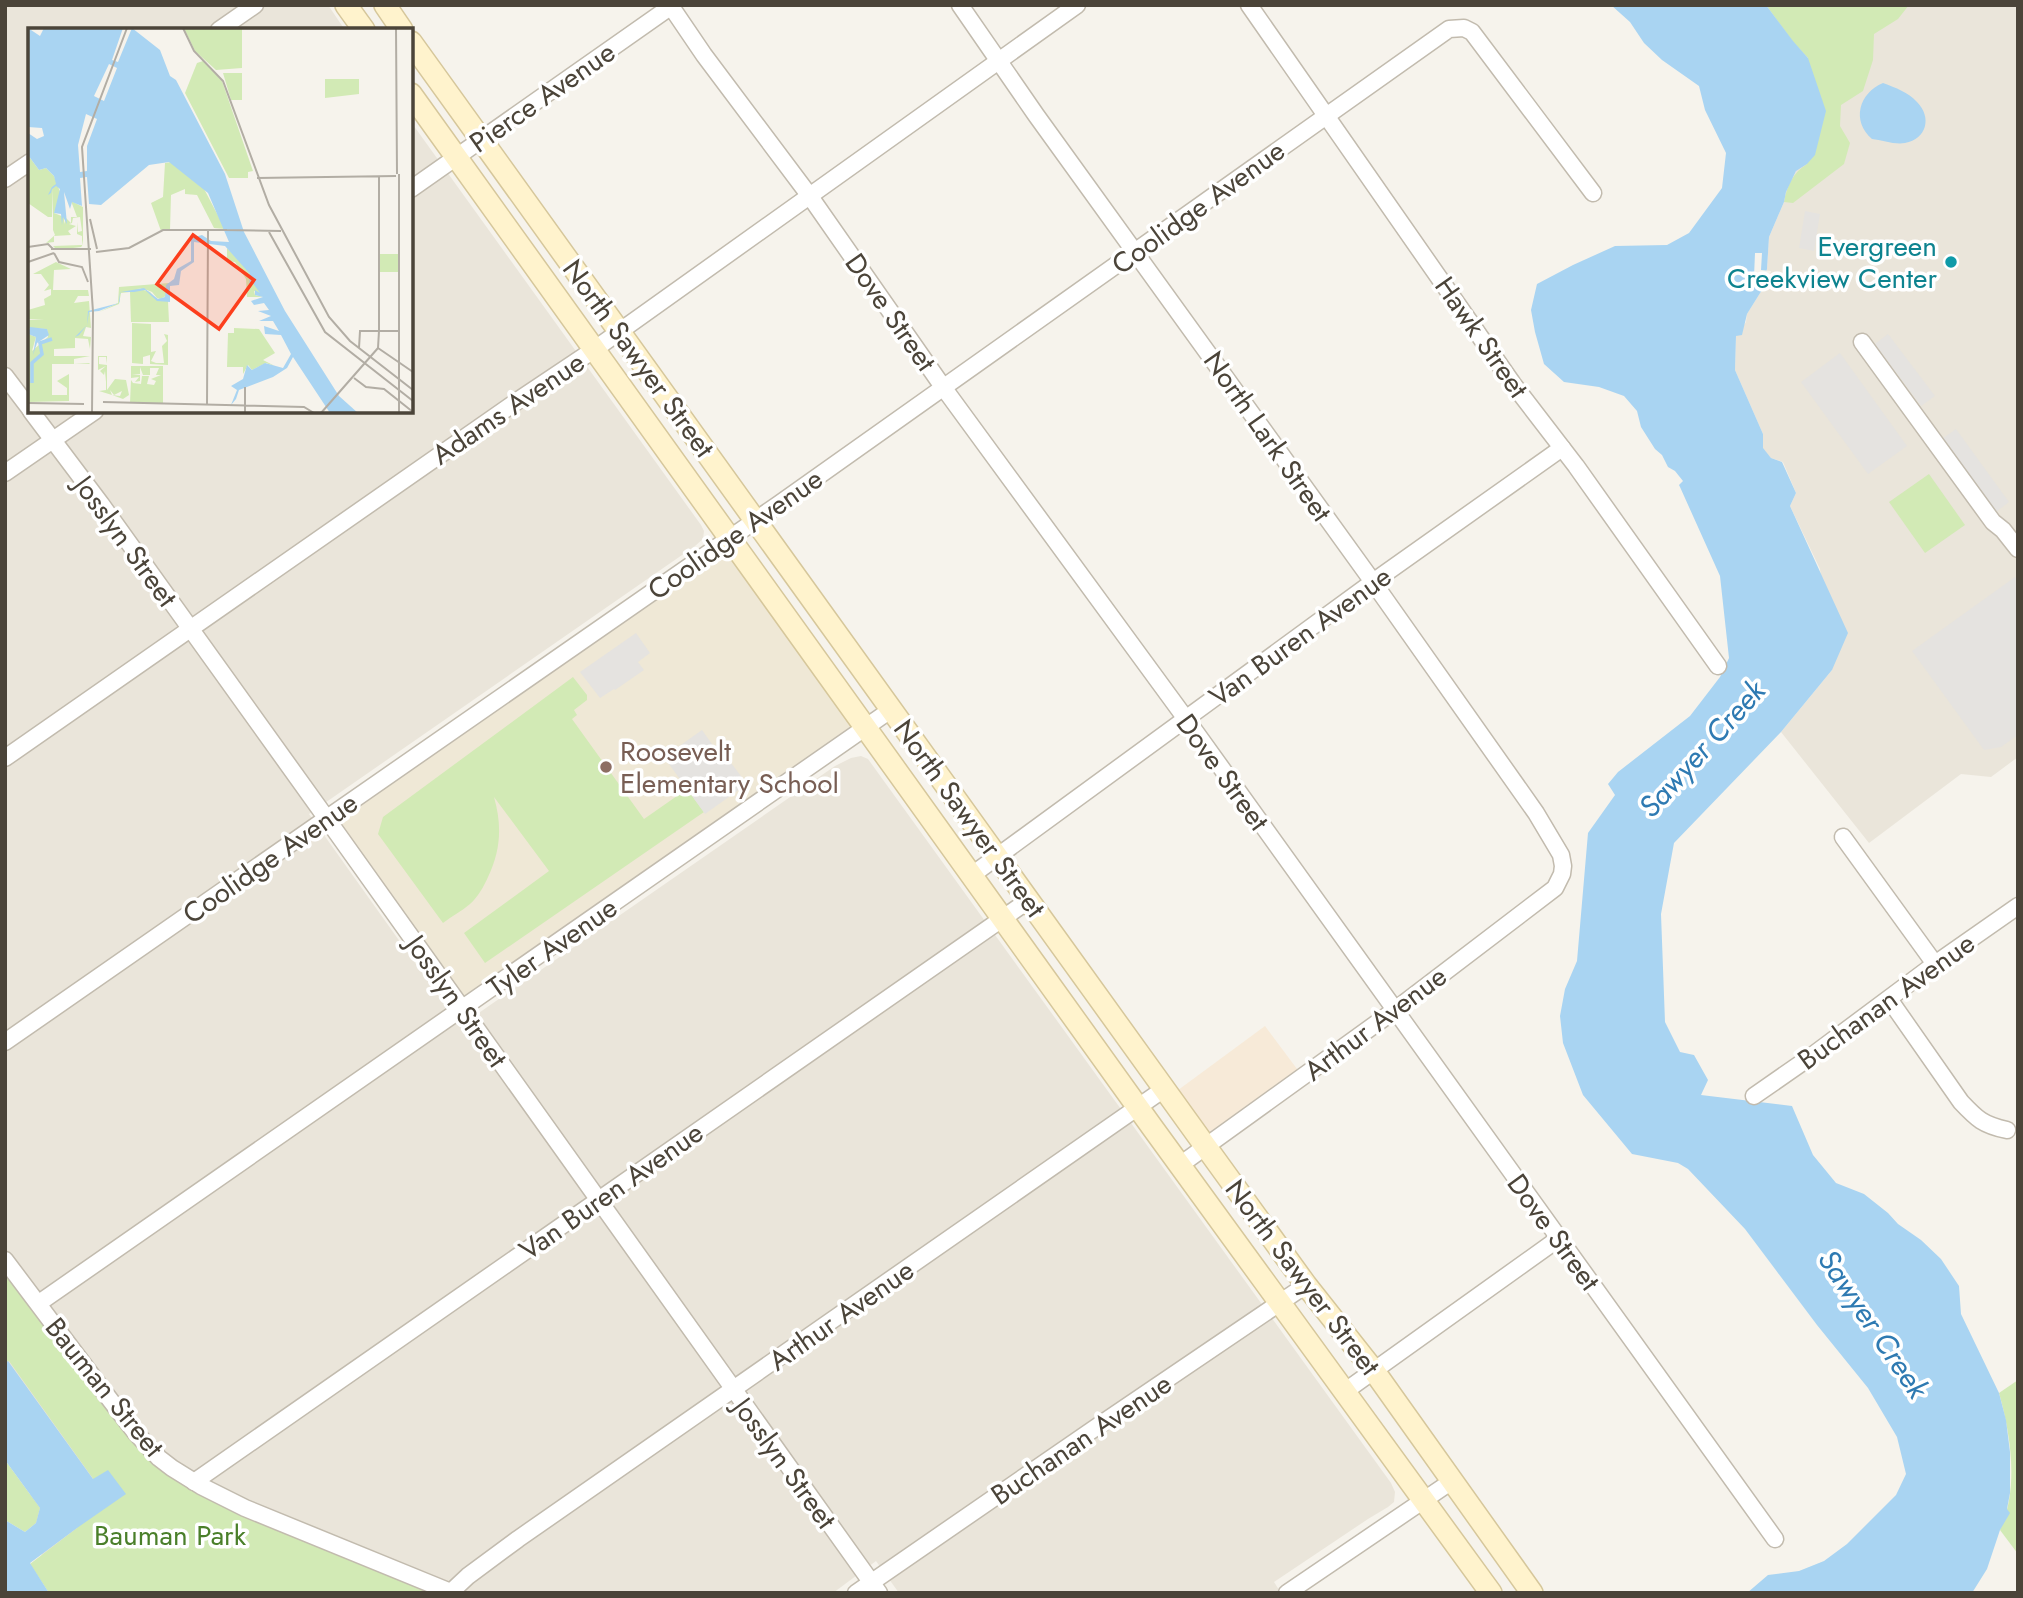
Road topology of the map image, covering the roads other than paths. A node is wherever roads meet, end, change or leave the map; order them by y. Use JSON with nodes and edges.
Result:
{"nodes":[{"id":1,"x":255,"y":5,"type":"edge"},
{"id":2,"x":346,"y":5,"type":"edge"},
{"id":3,"x":385,"y":5,"type":"edge"},
{"id":4,"x":960,"y":5,"type":"edge"},
{"id":5,"x":1077,"y":5,"type":"edge"},
{"id":6,"x":1249,"y":5,"type":"edge"},
{"id":7,"x":672,"y":6,"type":"edge"},
{"id":8,"x":222,"y":28,"type":"edge"},
{"id":9,"x":363,"y":28,"type":"edge"},
{"id":10,"x":401,"y":28,"type":"edge"},
{"id":11,"x":413,"y":45,"type":"edge"},
{"id":12,"x":1000,"y":60,"type":"junction"},
{"id":13,"x":413,"y":97,"type":"edge"},
{"id":14,"x":1327,"y":115,"type":"junction"},
{"id":15,"x":482,"y":141,"type":"junction"},
{"id":16,"x":456,"y":159,"type":"junction"},
{"id":17,"x":28,"y":163,"type":"edge"},
{"id":18,"x":5,"y":179,"type":"edge"},
{"id":19,"x":413,"y":188,"type":"edge"},
{"id":20,"x":1593,"y":193,"type":"dead end"},
{"id":21,"x":809,"y":195,"type":"junction"},
{"id":22,"x":1135,"y":252,"type":"junction"},
{"id":23,"x":620,"y":331,"type":"junction"},
{"id":24,"x":1862,"y":342,"type":"dead end"},
{"id":25,"x":595,"y":349,"type":"junction"},
{"id":26,"x":5,"y":376,"type":"edge"},
{"id":27,"x":943,"y":387,"type":"junction"},
{"id":28,"x":28,"y":407,"type":"edge"},
{"id":29,"x":32,"y":413,"type":"edge"},
{"id":30,"x":92,"y":413,"type":"edge"},
{"id":31,"x":52,"y":441,"type":"junction"},
{"id":32,"x":1562,"y":448,"type":"junction"},
{"id":33,"x":5,"y":473,"type":"edge"},
{"id":34,"x":755,"y":520,"type":"junction"},
{"id":35,"x":729,"y":538,"type":"junction"},
{"id":36,"x":2018,"y":549,"type":"edge"},
{"id":37,"x":1373,"y":582,"type":"junction"},
{"id":38,"x":190,"y":630,"type":"junction"},
{"id":39,"x":1718,"y":666,"type":"dead end"},
{"id":40,"x":892,"y":709,"type":"junction"},
{"id":41,"x":1186,"y":720,"type":"junction"},
{"id":42,"x":867,"y":727,"type":"junction"},
{"id":43,"x":5,"y":758,"type":"edge"},
{"id":44,"x":327,"y":819,"type":"junction"},
{"id":45,"x":1843,"y":837,"type":"dead end"},
{"id":46,"x":998,"y":857,"type":"junction"},
{"id":47,"x":1562,"y":874,"type":"joint"},
{"id":48,"x":971,"y":875,"type":"junction"},
{"id":49,"x":1029,"y":901,"type":"junction"},
{"id":50,"x":2018,"y":906,"type":"edge"},
{"id":51,"x":1003,"y":918,"type":"junction"},
{"id":52,"x":1935,"y":964,"type":"junction"},
{"id":53,"x":1889,"y":999,"type":"junction"},
{"id":54,"x":463,"y":1009,"type":"junction"},
{"id":55,"x":1395,"y":1010,"type":"junction"},
{"id":56,"x":5,"y":1042,"type":"edge"},
{"id":57,"x":1164,"y":1088,"type":"junction"},
{"id":58,"x":1754,"y":1096,"type":"dead end"},
{"id":59,"x":1138,"y":1107,"type":"junction"},
{"id":60,"x":2007,"y":1130,"type":"dead end"},
{"id":61,"x":1206,"y":1147,"type":"junction"},
{"id":62,"x":1180,"y":1165,"type":"junction"},
{"id":63,"x":599,"y":1199,"type":"junction"},
{"id":64,"x":1558,"y":1239,"type":"junction"},
{"id":65,"x":5,"y":1260,"type":"edge"},
{"id":66,"x":1306,"y":1285,"type":"junction"},
{"id":67,"x":38,"y":1303,"type":"junction"},
{"id":68,"x":1280,"y":1303,"type":"junction"},
{"id":69,"x":1374,"y":1371,"type":"junction"},
{"id":70,"x":733,"y":1390,"type":"junction"},
{"id":71,"x":1344,"y":1392,"type":"junction"},
{"id":72,"x":1452,"y":1481,"type":"junction"},
{"id":73,"x":194,"y":1482,"type":"junction"},
{"id":74,"x":1425,"y":1500,"type":"junction"},
{"id":75,"x":1775,"y":1539,"type":"dead end"},
{"id":76,"x":875,"y":1588,"type":"edge"},
{"id":77,"x":452,"y":1592,"type":"edge"},
{"id":78,"x":856,"y":1593,"type":"edge"},
{"id":79,"x":1287,"y":1593,"type":"edge"},
{"id":80,"x":1491,"y":1593,"type":"edge"},
{"id":81,"x":1532,"y":1593,"type":"edge"}],
"edges":[{"from":1,"to":8,"type":"street"},
{"from":2,"to":9,"type":"street"},
{"from":3,"to":10,"type":"street"},
{"from":4,"to":12,"type":"street","name":"North Lark Street"},
{"from":5,"to":12,"type":"street","name":"Adams Avenue"},
{"from":6,"to":14,"type":"street","name":"Hawk Street"},
{"from":7,"to":15,"type":"street","name":"Pierce Avenue"},
{"from":7,"to":21,"type":"street","name":"Dove Street"},
{"from":11,"to":15,"type":"street","name":"North Sawyer Street"},
{"from":12,"to":21,"type":"street","name":"Adams Avenue"},
{"from":12,"to":22,"type":"street","name":"North Lark Street"},
{"from":13,"to":16,"type":"street","name":"North Sawyer Street"},
{"from":14,"to":20,"type":"street","name":"Coolidge Avenue"},
{"from":14,"to":22,"type":"street","name":"Coolidge Avenue"},
{"from":14,"to":32,"type":"street","name":"Hawk Street"},
{"from":15,"to":16,"type":"street","name":"Pierce Avenue"},
{"from":15,"to":23,"type":"street","name":"North Sawyer Street"},
{"from":16,"to":19,"type":"street","name":"Pierce Avenue"},
{"from":16,"to":25,"type":"street","name":"North Sawyer Street"},
{"from":17,"to":18,"type":"street"},
{"from":21,"to":23,"type":"street","name":"Adams Avenue"},
{"from":21,"to":27,"type":"street","name":"Dove Street"},
{"from":22,"to":27,"type":"street","name":"Coolidge Avenue"},
{"from":22,"to":37,"type":"street","name":"North Lark Street"},
{"from":23,"to":25,"type":"street","name":"Adams Avenue"},
{"from":23,"to":34,"type":"street","name":"North Sawyer Street"},
{"from":24,"to":36,"type":"street"},
{"from":25,"to":35,"type":"street","name":"North Sawyer Street"},
{"from":25,"to":38,"type":"street","name":"Adams Avenue"},
{"from":26,"to":28,"type":"street","name":"Josslyn Street"},
{"from":27,"to":34,"type":"street","name":"Coolidge Avenue"},
{"from":27,"to":41,"type":"street","name":"Dove Street"},
{"from":29,"to":31,"type":"street","name":"Josslyn Street"},
{"from":30,"to":31,"type":"street"},
{"from":31,"to":33,"type":"street"},
{"from":31,"to":38,"type":"street","name":"Josslyn Street"},
{"from":32,"to":37,"type":"street","name":"Van Buren Avenue"},
{"from":32,"to":39,"type":"street","name":"Hawk Street"},
{"from":34,"to":35,"type":"street","name":"Coolidge Avenue"},
{"from":34,"to":40,"type":"street","name":"North Sawyer Street"},
{"from":35,"to":42,"type":"street","name":"North Sawyer Street"},
{"from":35,"to":44,"type":"street","name":"Coolidge Avenue"},
{"from":37,"to":41,"type":"street","name":"Van Buren Avenue"},
{"from":37,"to":47,"type":"street","name":"North Lark Street"},
{"from":38,"to":43,"type":"street","name":"Adams Avenue"},
{"from":38,"to":44,"type":"street","name":"Josslyn Street"},
{"from":40,"to":42,"type":"street","name":"Tyler Avenue"},
{"from":40,"to":46,"type":"street","name":"North Sawyer Street"},
{"from":41,"to":46,"type":"street","name":"Van Buren Avenue"},
{"from":41,"to":55,"type":"street","name":"Dove Street"},
{"from":42,"to":48,"type":"street","name":"North Sawyer Street"},
{"from":42,"to":54,"type":"street","name":"Tyler Avenue"},
{"from":44,"to":54,"type":"street","name":"Josslyn Street"},
{"from":44,"to":56,"type":"street","name":"Coolidge Avenue"},
{"from":45,"to":52,"type":"street"},
{"from":46,"to":48,"type":"street","name":"Van Buren Avenue"},
{"from":46,"to":49,"type":"street","name":"North Sawyer Street"},
{"from":47,"to":55,"type":"street","name":"Arthur Avenue"},
{"from":48,"to":51,"type":"street","name":"North Sawyer Street"},
{"from":49,"to":51,"type":"street","name":"Van Buren Avenue"},
{"from":49,"to":57,"type":"street","name":"North Sawyer Street"},
{"from":50,"to":52,"type":"street","name":"Buchanan Avenue"},
{"from":51,"to":59,"type":"street","name":"North Sawyer Street"},
{"from":51,"to":63,"type":"street","name":"Van Buren Avenue"},
{"from":52,"to":53,"type":"street","name":"Buchanan Avenue"},
{"from":53,"to":58,"type":"street","name":"Buchanan Avenue"},
{"from":53,"to":60,"type":"street"},
{"from":54,"to":63,"type":"street","name":"Josslyn Street"},
{"from":54,"to":67,"type":"street","name":"Tyler Avenue"},
{"from":55,"to":61,"type":"street","name":"Arthur Avenue"},
{"from":55,"to":64,"type":"street","name":"Dove Street"},
{"from":57,"to":59,"type":"street","name":"Arthur Avenue"},
{"from":57,"to":61,"type":"street","name":"North Sawyer Street"},
{"from":59,"to":62,"type":"street","name":"North Sawyer Street"},
{"from":59,"to":70,"type":"street","name":"Arthur Avenue"},
{"from":61,"to":62,"type":"street","name":"Arthur Avenue"},
{"from":61,"to":66,"type":"street","name":"North Sawyer Street"},
{"from":62,"to":68,"type":"street","name":"North Sawyer Street"},
{"from":63,"to":70,"type":"street","name":"Josslyn Street"},
{"from":63,"to":73,"type":"street","name":"Van Buren Avenue"},
{"from":64,"to":69,"type":"street"},
{"from":64,"to":75,"type":"street","name":"Dove Street"},
{"from":65,"to":67,"type":"street","name":"Bauman Street"},
{"from":66,"to":68,"type":"street","name":"Buchanan Avenue"},
{"from":66,"to":69,"type":"street","name":"North Sawyer Street"},
{"from":67,"to":73,"type":"street","name":"Bauman Street"},
{"from":68,"to":71,"type":"street","name":"North Sawyer Street"},
{"from":68,"to":76,"type":"street","name":"Buchanan Avenue"},
{"from":69,"to":71,"type":"street"},
{"from":69,"to":72,"type":"street","name":"North Sawyer Street"},
{"from":70,"to":76,"type":"street","name":"Josslyn Street"},
{"from":70,"to":77,"type":"street","name":"Arthur Avenue"},
{"from":71,"to":74,"type":"street","name":"North Sawyer Street"},
{"from":72,"to":74,"type":"street"},
{"from":72,"to":81,"type":"street","name":"North Sawyer Street"},
{"from":73,"to":77,"type":"street","name":"Bauman Street"},
{"from":74,"to":79,"type":"street"},
{"from":74,"to":80,"type":"street","name":"North Sawyer Street"},
{"from":76,"to":78,"type":"street","name":"Buchanan Avenue"}]}
